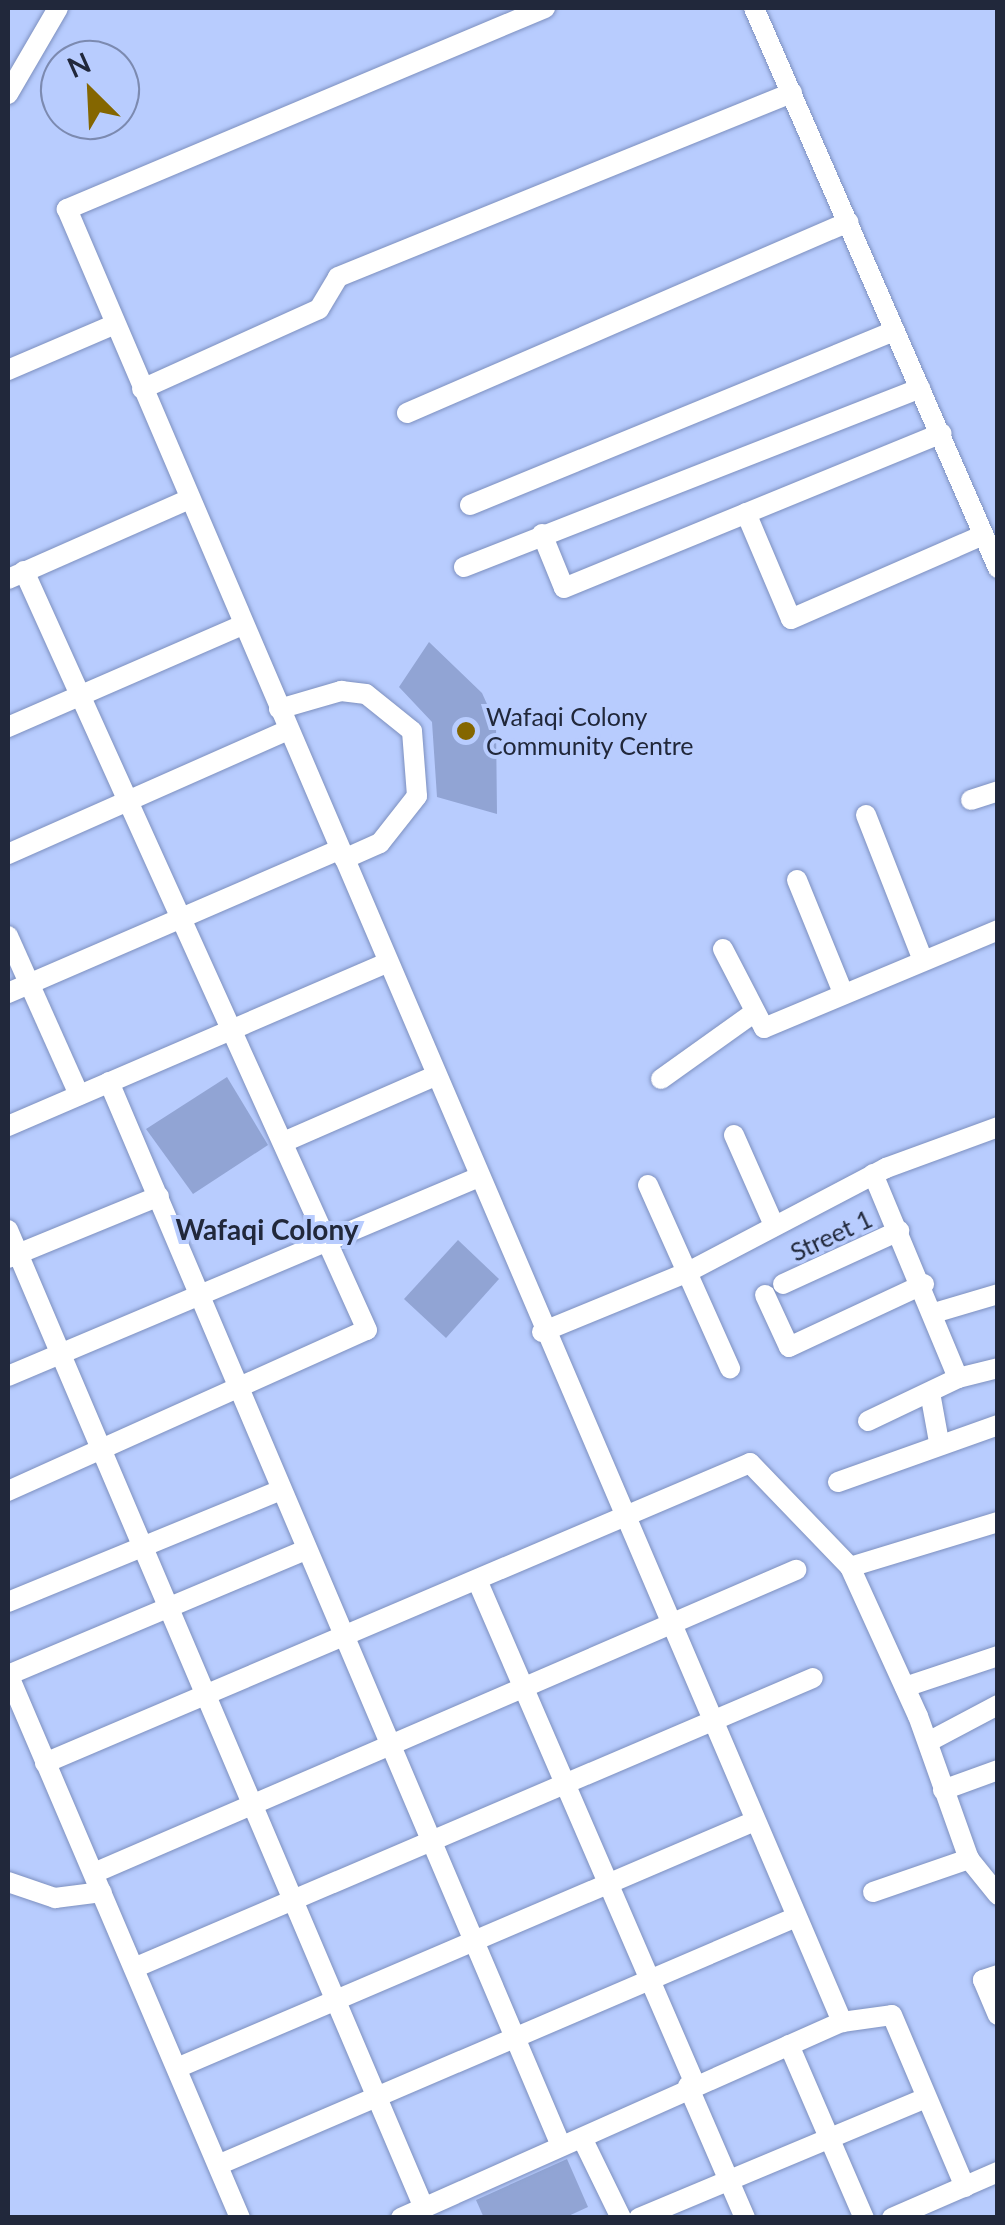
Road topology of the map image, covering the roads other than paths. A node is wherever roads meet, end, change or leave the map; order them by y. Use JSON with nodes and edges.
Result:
{"nodes":[{"id":1,"x":58,"y":8,"type":"edge"},
{"id":2,"x":545,"y":8,"type":"edge"},
{"id":3,"x":754,"y":8,"type":"edge"},
{"id":4,"x":792,"y":93,"type":"junction"},
{"id":5,"x":8,"y":94,"type":"edge"},
{"id":6,"x":848,"y":222,"type":"junction"},
{"id":7,"x":113,"y":325,"type":"junction"},
{"id":8,"x":896,"y":331,"type":"junction"},
{"id":9,"x":8,"y":370,"type":"edge"},
{"id":10,"x":920,"y":388,"type":"junction"},
{"id":11,"x":142,"y":390,"type":"junction"},
{"id":12,"x":407,"y":413,"type":"dead end"},
{"id":13,"x":941,"y":433,"type":"junction"},
{"id":14,"x":189,"y":500,"type":"junction"},
{"id":15,"x":470,"y":504,"type":"dead end"},
{"id":16,"x":746,"y":514,"type":"junction"},
{"id":17,"x":542,"y":534,"type":"junction"},
{"id":18,"x":983,"y":535,"type":"junction"},
{"id":19,"x":464,"y":567,"type":"dead end"},
{"id":20,"x":998,"y":568,"type":"edge"},
{"id":21,"x":16,"y":575,"type":"edge"},
{"id":22,"x":243,"y":625,"type":"junction"},
{"id":23,"x":82,"y":695,"type":"junction"},
{"id":24,"x":279,"y":709,"type":"junction"},
{"id":25,"x":8,"y":726,"type":"edge"},
{"id":26,"x":288,"y":730,"type":"junction"},
{"id":27,"x":998,"y":791,"type":"edge"},
{"id":28,"x":130,"y":798,"type":"junction"},
{"id":29,"x":970,"y":800,"type":"dead end"},
{"id":30,"x":866,"y":815,"type":"dead end"},
{"id":31,"x":8,"y":854,"type":"edge"},
{"id":32,"x":342,"y":854,"type":"junction"},
{"id":33,"x":798,"y":880,"type":"dead end"},
{"id":34,"x":184,"y":920,"type":"junction"},
{"id":35,"x":998,"y":930,"type":"edge"},
{"id":36,"x":8,"y":936,"type":"edge"},
{"id":37,"x":723,"y":949,"type":"dead end"},
{"id":38,"x":922,"y":958,"type":"junction"},
{"id":39,"x":387,"y":963,"type":"junction"},
{"id":40,"x":29,"y":984,"type":"junction"},
{"id":41,"x":8,"y":993,"type":"edge"},
{"id":42,"x":844,"y":993,"type":"junction"},
{"id":43,"x":756,"y":1012,"type":"junction"},
{"id":44,"x":233,"y":1029,"type":"junction"},
{"id":45,"x":436,"y":1076,"type":"junction"},
{"id":46,"x":660,"y":1078,"type":"dead end"},
{"id":47,"x":109,"y":1082,"type":"junction"},
{"id":48,"x":79,"y":1096,"type":"junction"},
{"id":49,"x":8,"y":1126,"type":"edge"},
{"id":50,"x":997,"y":1128,"type":"edge"},
{"id":51,"x":734,"y":1135,"type":"dead end"},
{"id":52,"x":286,"y":1141,"type":"junction"},
{"id":53,"x":873,"y":1174,"type":"junction"},
{"id":54,"x":479,"y":1177,"type":"junction"},
{"id":55,"x":648,"y":1186,"type":"dead end"},
{"id":56,"x":158,"y":1196,"type":"junction"},
{"id":57,"x":773,"y":1223,"type":"junction"},
{"id":58,"x":8,"y":1230,"type":"edge"},
{"id":59,"x":899,"y":1231,"type":"junction"},
{"id":60,"x":333,"y":1237,"type":"junction"},
{"id":61,"x":12,"y":1256,"type":"edge"},
{"id":62,"x":688,"y":1272,"type":"junction"},
{"id":63,"x":924,"y":1284,"type":"junction"},
{"id":64,"x":198,"y":1292,"type":"junction"},
{"id":65,"x":998,"y":1294,"type":"edge"},
{"id":66,"x":934,"y":1313,"type":"junction"},
{"id":67,"x":542,"y":1332,"type":"junction"},
{"id":68,"x":59,"y":1354,"type":"junction"},
{"id":69,"x":730,"y":1368,"type":"dead end"},
{"id":70,"x":998,"y":1368,"type":"edge"},
{"id":71,"x":8,"y":1376,"type":"edge"},
{"id":72,"x":958,"y":1378,"type":"junction"},
{"id":73,"x":239,"y":1393,"type":"junction"},
{"id":74,"x":931,"y":1398,"type":"junction"},
{"id":75,"x":868,"y":1421,"type":"dead end"},
{"id":76,"x":998,"y":1425,"type":"edge"},
{"id":77,"x":938,"y":1442,"type":"junction"},
{"id":78,"x":100,"y":1453,"type":"junction"},
{"id":79,"x":838,"y":1482,"type":"dead end"},
{"id":80,"x":280,"y":1491,"type":"junction"},
{"id":81,"x":8,"y":1492,"type":"edge"},
{"id":82,"x":622,"y":1520,"type":"junction"},
{"id":83,"x":998,"y":1522,"type":"edge"},
{"id":84,"x":140,"y":1548,"type":"junction"},
{"id":85,"x":304,"y":1550,"type":"junction"},
{"id":86,"x":850,"y":1567,"type":"junction"},
{"id":87,"x":796,"y":1570,"type":"dead end"},
{"id":88,"x":478,"y":1580,"type":"junction"},
{"id":89,"x":8,"y":1602,"type":"edge"},
{"id":90,"x":166,"y":1610,"type":"junction"},
{"id":91,"x":668,"y":1625,"type":"junction"},
{"id":92,"x":342,"y":1638,"type":"junction"},
{"id":93,"x":998,"y":1656,"type":"edge"},
{"id":94,"x":8,"y":1674,"type":"edge"},
{"id":95,"x":813,"y":1678,"type":"dead end"},
{"id":96,"x":523,"y":1686,"type":"junction"},
{"id":97,"x":905,"y":1687,"type":"junction"},
{"id":98,"x":202,"y":1696,"type":"junction"},
{"id":99,"x":998,"y":1705,"type":"edge"},
{"id":100,"x":706,"y":1720,"type":"junction"},
{"id":101,"x":928,"y":1742,"type":"junction"},
{"id":102,"x":386,"y":1746,"type":"junction"},
{"id":103,"x":45,"y":1762,"type":"junction"},
{"id":104,"x":998,"y":1770,"type":"edge"},
{"id":105,"x":564,"y":1782,"type":"junction"},
{"id":106,"x":944,"y":1790,"type":"junction"},
{"id":107,"x":251,"y":1804,"type":"junction"},
{"id":108,"x":750,"y":1823,"type":"junction"},
{"id":109,"x":428,"y":1842,"type":"junction"},
{"id":110,"x":983,"y":1862,"type":"edge"},
{"id":111,"x":608,"y":1881,"type":"junction"},
{"id":112,"x":8,"y":1882,"type":"edge"},
{"id":113,"x":98,"y":1883,"type":"junction"},
{"id":114,"x":873,"y":1892,"type":"dead end"},
{"id":115,"x":998,"y":1895,"type":"edge"},
{"id":116,"x":292,"y":1902,"type":"junction"},
{"id":117,"x":794,"y":1918,"type":"junction"},
{"id":118,"x":470,"y":1942,"type":"junction"},
{"id":119,"x":134,"y":1968,"type":"junction"},
{"id":120,"x":998,"y":1974,"type":"edge"},
{"id":121,"x":650,"y":1980,"type":"junction"},
{"id":122,"x":336,"y":2000,"type":"junction"},
{"id":123,"x":998,"y":2014,"type":"edge"},
{"id":124,"x":842,"y":2022,"type":"junction"},
{"id":125,"x":512,"y":2040,"type":"junction"},
{"id":126,"x":789,"y":2046,"type":"junction"},
{"id":127,"x":177,"y":2068,"type":"junction"},
{"id":128,"x":691,"y":2085,"type":"junction"},
{"id":129,"x":378,"y":2097,"type":"junction"},
{"id":130,"x":926,"y":2098,"type":"junction"},
{"id":131,"x":582,"y":2138,"type":"junction"},
{"id":132,"x":830,"y":2138,"type":"junction"},
{"id":133,"x":561,"y":2146,"type":"junction"},
{"id":134,"x":218,"y":2165,"type":"junction"},
{"id":135,"x":998,"y":2172,"type":"edge"},
{"id":136,"x":728,"y":2180,"type":"junction"},
{"id":137,"x":964,"y":2187,"type":"junction"},
{"id":138,"x":433,"y":2210,"type":"edge"},
{"id":139,"x":240,"y":2218,"type":"edge"},
{"id":140,"x":401,"y":2218,"type":"edge"},
{"id":141,"x":621,"y":2218,"type":"edge"},
{"id":142,"x":639,"y":2218,"type":"edge"},
{"id":143,"x":745,"y":2218,"type":"edge"},
{"id":144,"x":864,"y":2218,"type":"edge"},
{"id":145,"x":892,"y":2218,"type":"edge"}],
"edges":[{"from":1,"to":5,"type":"street"},
{"from":2,"to":7,"type":"street"},
{"from":3,"to":4,"type":"street"},
{"from":4,"to":6,"type":"street"},
{"from":4,"to":11,"type":"street"},
{"from":6,"to":8,"type":"street"},
{"from":6,"to":12,"type":"street"},
{"from":7,"to":9,"type":"street"},
{"from":7,"to":11,"type":"street"},
{"from":8,"to":10,"type":"street"},
{"from":8,"to":15,"type":"street"},
{"from":10,"to":13,"type":"street"},
{"from":10,"to":17,"type":"street"},
{"from":11,"to":14,"type":"street"},
{"from":13,"to":16,"type":"street"},
{"from":13,"to":18,"type":"street"},
{"from":14,"to":21,"type":"street"},
{"from":14,"to":22,"type":"street"},
{"from":16,"to":17,"type":"street"},
{"from":16,"to":18,"type":"street"},
{"from":17,"to":19,"type":"street"},
{"from":18,"to":20,"type":"street"},
{"from":21,"to":23,"type":"street"},
{"from":22,"to":23,"type":"street"},
{"from":22,"to":24,"type":"street"},
{"from":23,"to":25,"type":"street"},
{"from":23,"to":28,"type":"street"},
{"from":24,"to":26,"type":"street"},
{"from":24,"to":32,"type":"street"},
{"from":26,"to":28,"type":"street"},
{"from":26,"to":32,"type":"street"},
{"from":27,"to":29,"type":"street"},
{"from":28,"to":31,"type":"street"},
{"from":28,"to":34,"type":"street"},
{"from":30,"to":38,"type":"street"},
{"from":32,"to":34,"type":"street"},
{"from":32,"to":39,"type":"street"},
{"from":33,"to":42,"type":"street"},
{"from":34,"to":40,"type":"street"},
{"from":34,"to":44,"type":"street"},
{"from":35,"to":38,"type":"street"},
{"from":36,"to":40,"type":"street"},
{"from":37,"to":43,"type":"street"},
{"from":38,"to":42,"type":"street"},
{"from":39,"to":44,"type":"street"},
{"from":39,"to":45,"type":"street"},
{"from":40,"to":41,"type":"street"},
{"from":40,"to":48,"type":"street"},
{"from":42,"to":43,"type":"street"},
{"from":43,"to":46,"type":"street"},
{"from":44,"to":47,"type":"street"},
{"from":44,"to":52,"type":"street"},
{"from":45,"to":52,"type":"street"},
{"from":45,"to":54,"type":"street"},
{"from":47,"to":48,"type":"street"},
{"from":47,"to":56,"type":"street"},
{"from":48,"to":49,"type":"street"},
{"from":50,"to":53,"type":"street"},
{"from":51,"to":57,"type":"street"},
{"from":52,"to":60,"type":"street"},
{"from":53,"to":57,"type":"street"},
{"from":53,"to":59,"type":"street"},
{"from":54,"to":60,"type":"street"},
{"from":54,"to":67,"type":"street"},
{"from":55,"to":62,"type":"street"},
{"from":56,"to":61,"type":"street"},
{"from":56,"to":64,"type":"street"},
{"from":57,"to":62,"type":"street"},
{"from":58,"to":61,"type":"street"},
{"from":59,"to":63,"type":"street"},
{"from":59,"to":63,"type":"street","name":"Street 1"},
{"from":60,"to":64,"type":"street"},
{"from":60,"to":73,"type":"street"},
{"from":61,"to":68,"type":"street"},
{"from":62,"to":67,"type":"street"},
{"from":62,"to":69,"type":"street"},
{"from":63,"to":66,"type":"street"},
{"from":64,"to":68,"type":"street"},
{"from":64,"to":73,"type":"street"},
{"from":65,"to":66,"type":"street"},
{"from":66,"to":72,"type":"street"},
{"from":67,"to":82,"type":"street"},
{"from":68,"to":71,"type":"street"},
{"from":68,"to":78,"type":"street"},
{"from":70,"to":72,"type":"street"},
{"from":72,"to":74,"type":"street"},
{"from":73,"to":78,"type":"street"},
{"from":73,"to":80,"type":"street"},
{"from":74,"to":75,"type":"street"},
{"from":74,"to":77,"type":"street"},
{"from":76,"to":77,"type":"street"},
{"from":77,"to":79,"type":"street"},
{"from":78,"to":81,"type":"street"},
{"from":78,"to":84,"type":"street"},
{"from":80,"to":84,"type":"street"},
{"from":80,"to":85,"type":"street"},
{"from":82,"to":86,"type":"street"},
{"from":82,"to":88,"type":"street"},
{"from":82,"to":91,"type":"street"},
{"from":83,"to":86,"type":"street"},
{"from":84,"to":89,"type":"street"},
{"from":84,"to":90,"type":"street"},
{"from":85,"to":90,"type":"street"},
{"from":85,"to":92,"type":"street"},
{"from":86,"to":97,"type":"street"},
{"from":87,"to":91,"type":"street"},
{"from":88,"to":92,"type":"street"},
{"from":88,"to":96,"type":"street"},
{"from":90,"to":94,"type":"street"},
{"from":90,"to":98,"type":"street"},
{"from":91,"to":96,"type":"street"},
{"from":91,"to":100,"type":"street"},
{"from":92,"to":98,"type":"street"},
{"from":92,"to":102,"type":"street"},
{"from":93,"to":97,"type":"street"},
{"from":94,"to":103,"type":"street"},
{"from":95,"to":100,"type":"street"},
{"from":96,"to":102,"type":"street"},
{"from":96,"to":105,"type":"street"},
{"from":97,"to":101,"type":"street"},
{"from":98,"to":103,"type":"street"},
{"from":98,"to":107,"type":"street"},
{"from":99,"to":101,"type":"street"},
{"from":100,"to":105,"type":"street"},
{"from":100,"to":108,"type":"street"},
{"from":101,"to":106,"type":"street"},
{"from":102,"to":107,"type":"street"},
{"from":102,"to":109,"type":"street"},
{"from":103,"to":113,"type":"street"},
{"from":104,"to":106,"type":"street"},
{"from":105,"to":109,"type":"street"},
{"from":105,"to":111,"type":"street"},
{"from":106,"to":110,"type":"street"},
{"from":107,"to":113,"type":"street"},
{"from":107,"to":116,"type":"street"},
{"from":108,"to":111,"type":"street"},
{"from":108,"to":117,"type":"street"},
{"from":109,"to":116,"type":"street"},
{"from":109,"to":118,"type":"street"},
{"from":110,"to":114,"type":"street"},
{"from":110,"to":115,"type":"street"},
{"from":111,"to":118,"type":"street"},
{"from":111,"to":121,"type":"street"},
{"from":112,"to":113,"type":"street"},
{"from":113,"to":119,"type":"street"},
{"from":116,"to":119,"type":"street"},
{"from":116,"to":122,"type":"street"},
{"from":117,"to":121,"type":"street"},
{"from":117,"to":124,"type":"street"},
{"from":118,"to":122,"type":"street"},
{"from":118,"to":125,"type":"street"},
{"from":119,"to":127,"type":"street"},
{"from":120,"to":123,"type":"street"},
{"from":121,"to":125,"type":"street"},
{"from":121,"to":128,"type":"street"},
{"from":122,"to":127,"type":"street"},
{"from":122,"to":129,"type":"street"},
{"from":124,"to":126,"type":"street"},
{"from":124,"to":130,"type":"street"},
{"from":125,"to":129,"type":"street"},
{"from":125,"to":133,"type":"street"},
{"from":126,"to":128,"type":"street"},
{"from":126,"to":132,"type":"street"},
{"from":127,"to":134,"type":"street"},
{"from":128,"to":131,"type":"street"},
{"from":128,"to":136,"type":"street"},
{"from":129,"to":134,"type":"street"},
{"from":129,"to":138,"type":"street"},
{"from":130,"to":132,"type":"street"},
{"from":130,"to":137,"type":"street"},
{"from":131,"to":133,"type":"street"},
{"from":131,"to":141,"type":"street"},
{"from":132,"to":136,"type":"street"},
{"from":132,"to":144,"type":"street"},
{"from":133,"to":138,"type":"street"},
{"from":134,"to":139,"type":"street"},
{"from":135,"to":137,"type":"street"},
{"from":136,"to":142,"type":"street"},
{"from":136,"to":143,"type":"street"},
{"from":137,"to":145,"type":"street"},
{"from":138,"to":140,"type":"street"}]}
